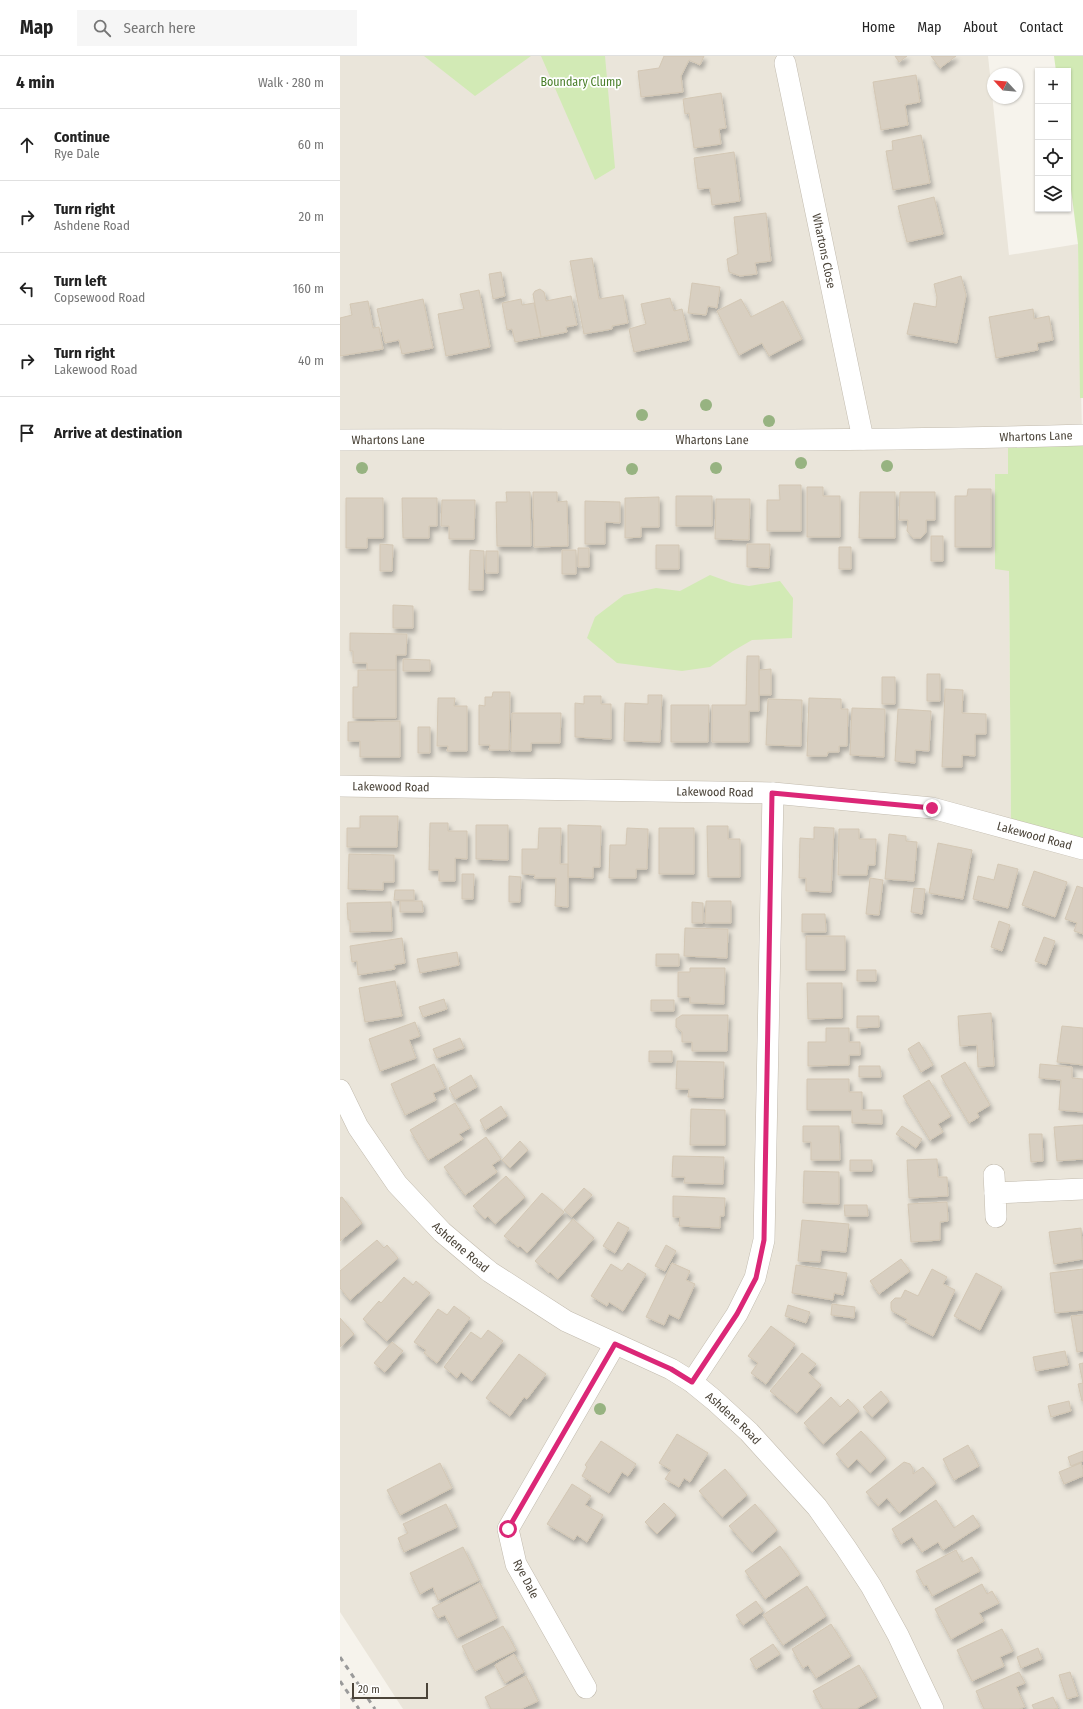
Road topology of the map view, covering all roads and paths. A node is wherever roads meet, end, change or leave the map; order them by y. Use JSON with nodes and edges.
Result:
{"nodes":[{"id":1,"x":785,"y":63,"type":"dead end"},
{"id":2,"x":1083,"y":435,"type":"edge"},
{"id":3,"x":863,"y":439,"type":"junction"},
{"id":4,"x":340,"y":440,"type":"edge"},
{"id":5,"x":340,"y":786,"type":"edge"},
{"id":6,"x":772,"y":793,"type":"junction"},
{"id":7,"x":1083,"y":849,"type":"edge"},
{"id":8,"x":340,"y":1090,"type":"edge"},
{"id":9,"x":1083,"y":1189,"type":"edge"},
{"id":10,"x":996,"y":1217,"type":"dead end"},
{"id":11,"x":615,"y":1344,"type":"junction"},
{"id":12,"x":692,"y":1382,"type":"junction"},
{"id":13,"x":586,"y":1688,"type":"dead end"},
{"id":14,"x":933,"y":1709,"type":"edge"}],
"edges":[{"from":1,"to":3,"type":"street","name":"Whartons Close"},
{"from":2,"to":3,"type":"street","name":"Whartons Lane"},
{"from":3,"to":4,"type":"street","name":"Whartons Lane"},
{"from":5,"to":6,"type":"street","name":"Lakewood Road"},
{"from":6,"to":7,"type":"street","name":"Lakewood Road"},
{"from":6,"to":12,"type":"street"},
{"from":8,"to":11,"type":"street","name":"Ashdene Road"},
{"from":9,"to":10,"type":"street"},
{"from":11,"to":12,"type":"street","name":"Ashdene Road"},
{"from":11,"to":13,"type":"street","name":"Rye Dale"},
{"from":12,"to":14,"type":"street","name":"Ashdene Road"}]}
